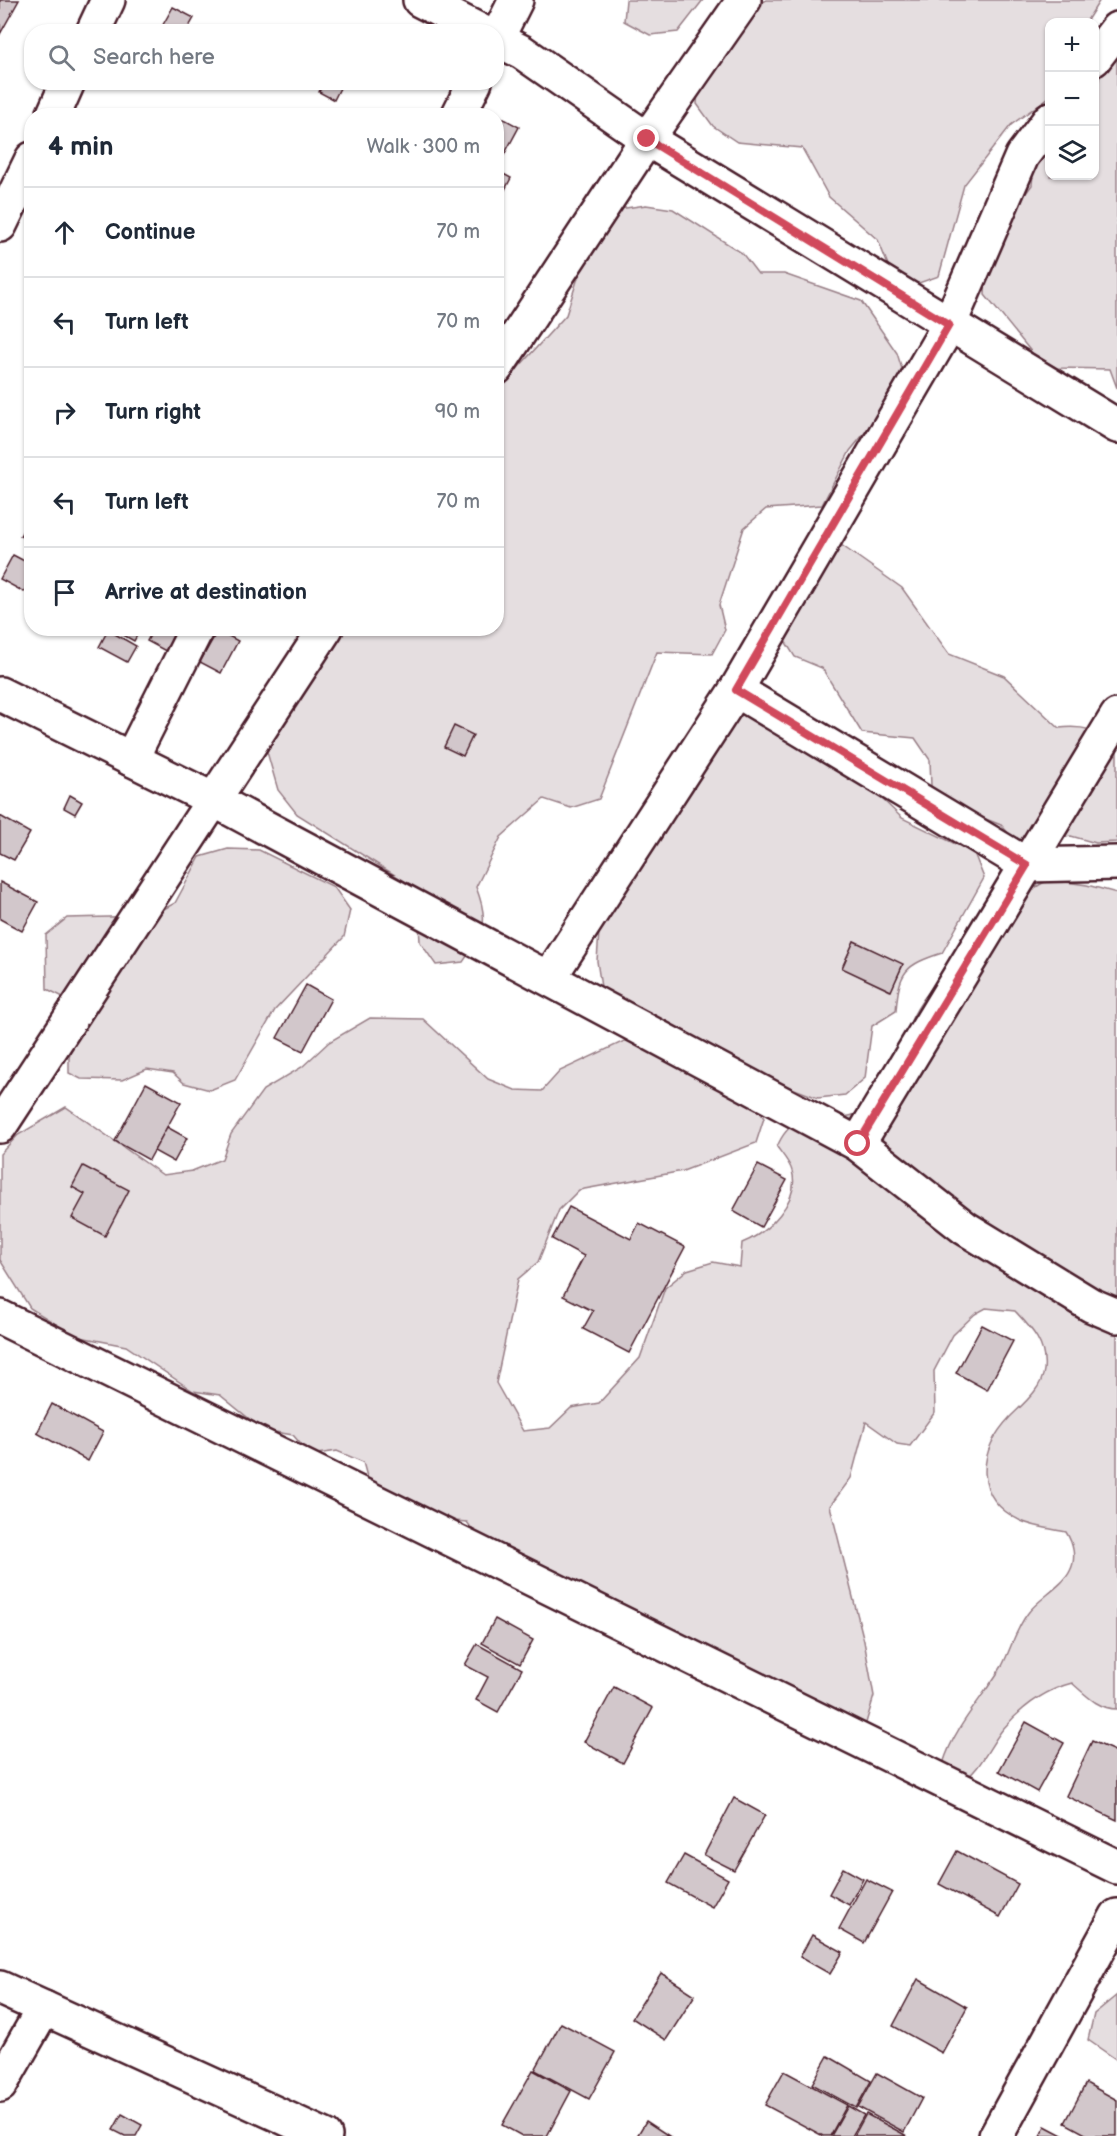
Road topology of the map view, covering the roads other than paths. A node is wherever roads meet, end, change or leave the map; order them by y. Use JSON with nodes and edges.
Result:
{"nodes":[{"id":1,"x":108,"y":0,"type":"edge"},
{"id":2,"x":420,"y":0,"type":"edge"},
{"id":3,"x":516,"y":0,"type":"edge"},
{"id":4,"x":744,"y":0,"type":"edge"},
{"id":5,"x":97,"y":24,"type":"edge"},
{"id":6,"x":466,"y":24,"type":"edge"},
{"id":7,"x":504,"y":25,"type":"edge"},
{"id":8,"x":1117,"y":29,"type":"edge"},
{"id":9,"x":504,"y":43,"type":"edge"},
{"id":10,"x":1099,"y":54,"type":"edge"},
{"id":11,"x":65,"y":90,"type":"edge"},
{"id":12,"x":471,"y":90,"type":"edge"},
{"id":13,"x":57,"y":108,"type":"edge"},
{"id":14,"x":462,"y":108,"type":"edge"},
{"id":15,"x":1045,"y":126,"type":"edge"},
{"id":16,"x":647,"y":139,"type":"junction"},
{"id":17,"x":24,"y":176,"type":"edge"},
{"id":18,"x":0,"y":225,"type":"edge"},
{"id":19,"x":949,"y":325,"type":"junction"},
{"id":20,"x":504,"y":356,"type":"edge"},
{"id":21,"x":1117,"y":426,"type":"edge"},
{"id":22,"x":193,"y":636,"type":"edge"},
{"id":23,"x":321,"y":636,"type":"edge"},
{"id":24,"x":736,"y":690,"type":"junction"},
{"id":25,"x":0,"y":694,"type":"edge"},
{"id":26,"x":1117,"y":716,"type":"edge"},
{"id":27,"x":131,"y":759,"type":"junction"},
{"id":28,"x":214,"y":800,"type":"junction"},
{"id":29,"x":1117,"y":864,"type":"edge"},
{"id":30,"x":1027,"y":865,"type":"junction"},
{"id":31,"x":549,"y":978,"type":"junction"},
{"id":32,"x":0,"y":1126,"type":"edge"},
{"id":33,"x":858,"y":1144,"type":"junction"},
{"id":34,"x":1117,"y":1316,"type":"edge"},
{"id":35,"x":0,"y":1317,"type":"edge"},
{"id":36,"x":1117,"y":1867,"type":"edge"},
{"id":37,"x":1117,"y":1916,"type":"edge"},
{"id":38,"x":0,"y":1988,"type":"edge"},
{"id":39,"x":44,"y":2008,"type":"junction"},
{"id":40,"x":0,"y":2085,"type":"edge"},
{"id":41,"x":325,"y":2136,"type":"edge"},
{"id":42,"x":996,"y":2136,"type":"edge"}],
"edges":[{"from":1,"to":5,"type":"street"},
{"from":2,"to":6,"type":"street"},
{"from":3,"to":7,"type":"street"},
{"from":4,"to":16,"type":"street"},
{"from":8,"to":10,"type":"street"},
{"from":9,"to":16,"type":"street"},
{"from":11,"to":13,"type":"street"},
{"from":12,"to":14,"type":"street"},
{"from":15,"to":19,"type":"street"},
{"from":16,"to":19,"type":"street"},
{"from":16,"to":20,"type":"street"},
{"from":17,"to":18,"type":"street"},
{"from":19,"to":21,"type":"street"},
{"from":19,"to":24,"type":"street"},
{"from":22,"to":27,"type":"street"},
{"from":23,"to":28,"type":"street"},
{"from":24,"to":30,"type":"street"},
{"from":24,"to":31,"type":"street"},
{"from":25,"to":27,"type":"street"},
{"from":26,"to":30,"type":"street"},
{"from":27,"to":28,"type":"street"},
{"from":28,"to":31,"type":"street"},
{"from":28,"to":32,"type":"street"},
{"from":29,"to":30,"type":"street"},
{"from":30,"to":33,"type":"street"},
{"from":31,"to":33,"type":"street"},
{"from":33,"to":34,"type":"street"},
{"from":35,"to":36,"type":"street"},
{"from":37,"to":42,"type":"street"},
{"from":38,"to":39,"type":"street"},
{"from":39,"to":40,"type":"street"},
{"from":39,"to":41,"type":"street"}]}
